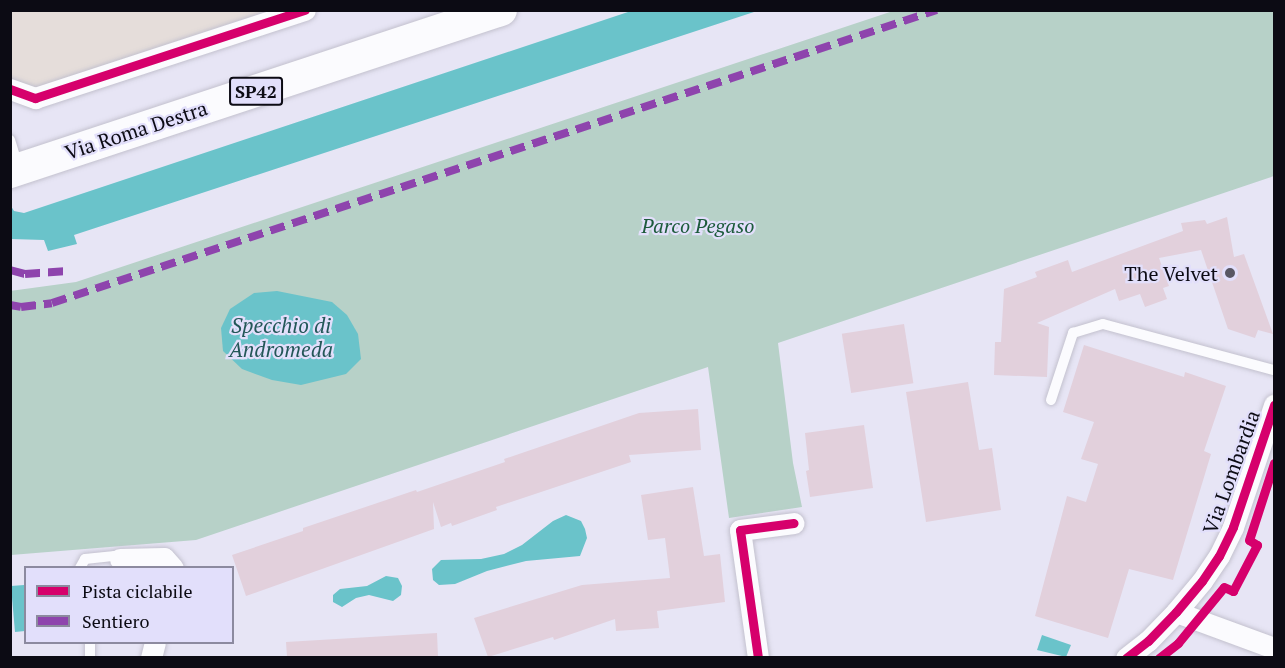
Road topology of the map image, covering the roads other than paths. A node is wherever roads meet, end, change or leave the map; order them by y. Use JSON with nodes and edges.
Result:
{"nodes":[{"id":1,"x":305,"y":10,"type":"edge"},
{"id":2,"x":501,"y":10,"type":"edge"},
{"id":3,"x":10,"y":89,"type":"edge"},
{"id":4,"x":13,"y":160,"type":"edge"},
{"id":5,"x":1275,"y":370,"type":"edge"},
{"id":6,"x":1051,"y":400,"type":"dead end"},
{"id":7,"x":1275,"y":405,"type":"edge"},
{"id":8,"x":794,"y":523,"type":"dead end"},
{"id":9,"x":122,"y":563,"type":"edge"},
{"id":10,"x":81,"y":566,"type":"edge"},
{"id":11,"x":172,"y":566,"type":"edge"},
{"id":12,"x":1176,"y":612,"type":"junction"},
{"id":13,"x":1275,"y":648,"type":"edge"},
{"id":14,"x":758,"y":657,"type":"edge"},
{"id":15,"x":1126,"y":657,"type":"edge"}],
"edges":[{"from":1,"to":3,"type":"street"},
{"from":2,"to":4,"type":"main road","name":"Via Roma Destra","number":"SP42"},
{"from":5,"to":6,"type":"lane"},
{"from":7,"to":12,"type":"street","name":"Via Lombardia"},
{"from":8,"to":14,"type":"street"},
{"from":9,"to":10,"type":"lane"},
{"from":9,"to":11,"type":"street"},
{"from":12,"to":13,"type":"street"},
{"from":12,"to":15,"type":"street","name":"Via Lombardia"}]}
